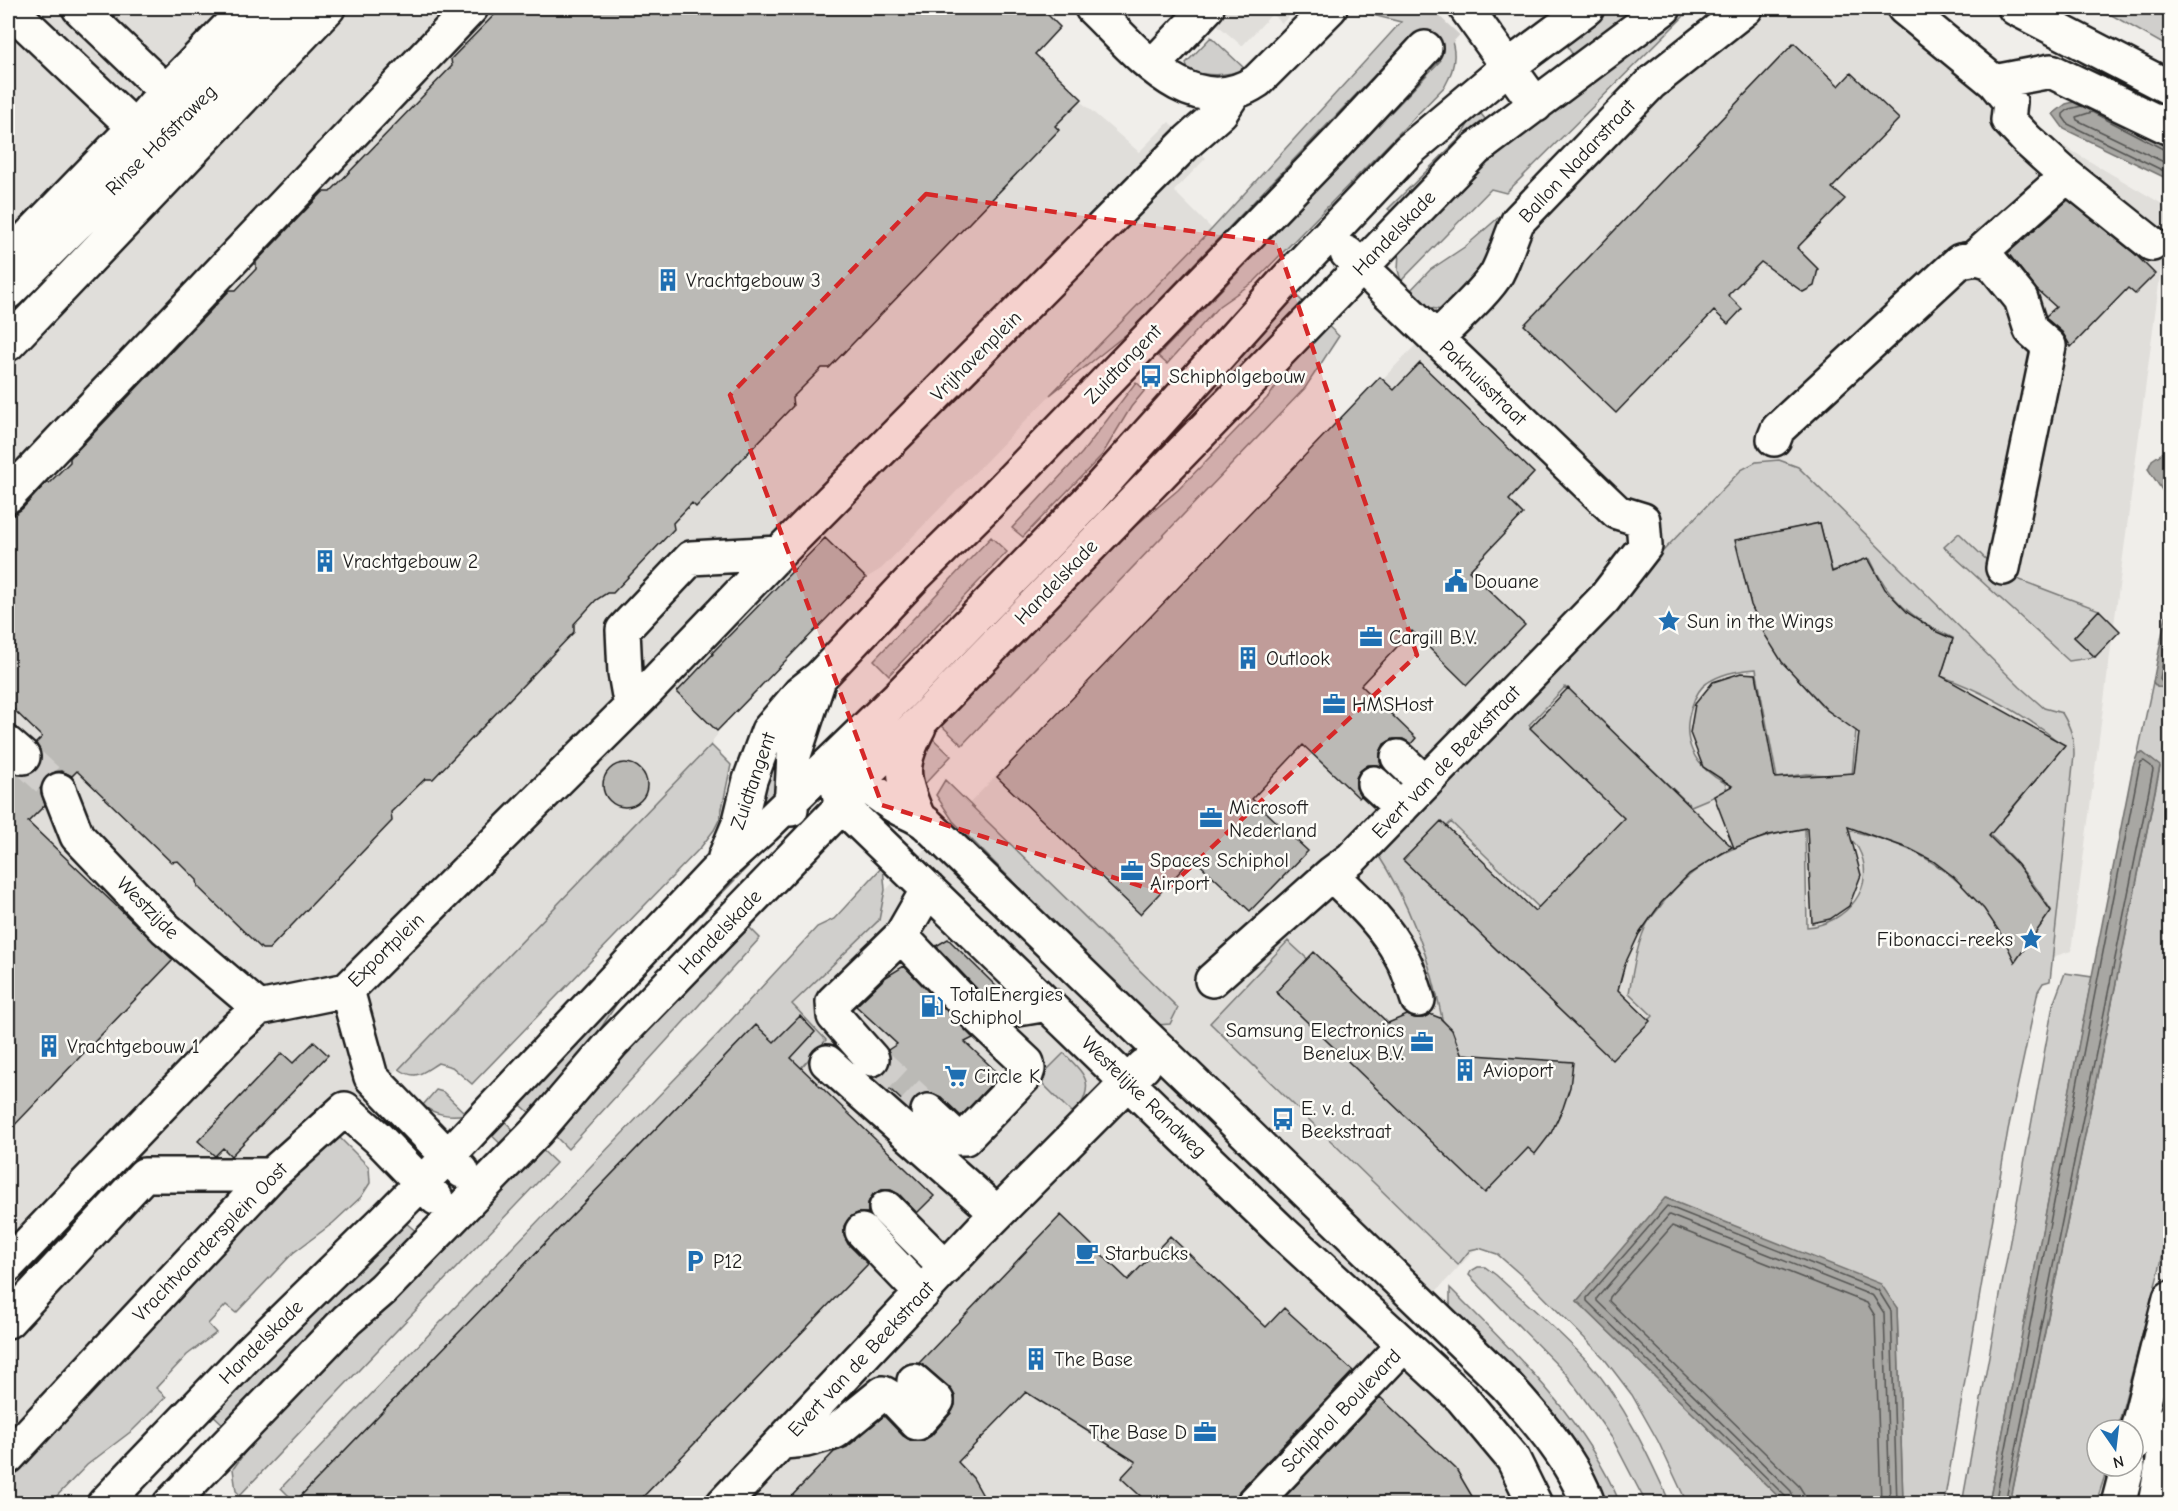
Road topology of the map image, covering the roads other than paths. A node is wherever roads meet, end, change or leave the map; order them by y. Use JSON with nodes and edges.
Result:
{"nodes":[{"id":1,"x":9,"y":8,"type":"edge"},
{"id":2,"x":78,"y":8,"type":"edge"},
{"id":3,"x":247,"y":8,"type":"edge"},
{"id":4,"x":289,"y":8,"type":"edge"},
{"id":5,"x":328,"y":8,"type":"edge"},
{"id":6,"x":471,"y":8,"type":"edge"},
{"id":7,"x":1092,"y":8,"type":"edge"},
{"id":8,"x":1207,"y":8,"type":"edge"},
{"id":9,"x":1330,"y":8,"type":"edge"},
{"id":10,"x":1466,"y":8,"type":"edge"},
{"id":11,"x":1587,"y":8,"type":"edge"},
{"id":12,"x":1664,"y":8,"type":"edge"},
{"id":13,"x":1746,"y":8,"type":"edge"},
{"id":14,"x":1904,"y":8,"type":"edge"},
{"id":15,"x":2016,"y":8,"type":"edge"},
{"id":16,"x":105,"y":34,"type":"junction"},
{"id":17,"x":1425,"y":48,"type":"tunnel mouth"},
{"id":18,"x":1153,"y":65,"type":"junction"},
{"id":19,"x":1508,"y":67,"type":"junction"},
{"id":20,"x":71,"y":68,"type":"junction"},
{"id":21,"x":1994,"y":82,"type":"junction"},
{"id":22,"x":2170,"y":88,"type":"edge"},
{"id":23,"x":1234,"y":92,"type":"junction"},
{"id":24,"x":176,"y":102,"type":"junction"},
{"id":25,"x":1536,"y":105,"type":"junction"},
{"id":26,"x":2170,"y":128,"type":"edge"},
{"id":27,"x":144,"y":137,"type":"junction"},
{"id":28,"x":2067,"y":176,"type":"junction"},
{"id":29,"x":1328,"y":235,"type":"junction"},
{"id":30,"x":2152,"y":244,"type":"dead end"},
{"id":31,"x":15,"y":256,"type":"edge"},
{"id":32,"x":1972,"y":259,"type":"junction"},
{"id":33,"x":1361,"y":267,"type":"junction"},
{"id":34,"x":8,"y":292,"type":"edge"},
{"id":35,"x":1437,"y":339,"type":"junction"},
{"id":36,"x":8,"y":344,"type":"edge"},
{"id":37,"x":1774,"y":439,"type":"dead end"},
{"id":38,"x":8,"y":496,"type":"edge"},
{"id":39,"x":1643,"y":520,"type":"joint"},
{"id":40,"x":779,"y":553,"type":"junction"},
{"id":41,"x":2003,"y":568,"type":"dead end"},
{"id":42,"x":716,"y":618,"type":"joint"},
{"id":43,"x":819,"y":678,"type":"junction"},
{"id":44,"x":631,"y":707,"type":"junction"},
{"id":45,"x":922,"y":720,"type":"junction"},
{"id":46,"x":1398,"y":757,"type":"dead end"},
{"id":47,"x":831,"y":762,"type":"junction"},
{"id":48,"x":859,"y":779,"type":"junction"},
{"id":49,"x":1374,"y":783,"type":"dead end"},
{"id":50,"x":1425,"y":783,"type":"junction"},
{"id":51,"x":59,"y":790,"type":"tunnel mouth"},
{"id":52,"x":791,"y":801,"type":"junction"},
{"id":53,"x":842,"y":806,"type":"junction"},
{"id":54,"x":1401,"y":808,"type":"junction"},
{"id":55,"x":918,"y":815,"type":"junction"},
{"id":56,"x":792,"y":856,"type":"junction"},
{"id":57,"x":722,"y":865,"type":"junction"},
{"id":58,"x":1331,"y":874,"type":"junction"},
{"id":59,"x":928,"y":889,"type":"junction"},
{"id":60,"x":901,"y":936,"type":"junction"},
{"id":61,"x":1212,"y":980,"type":"dead end"},
{"id":62,"x":347,"y":990,"type":"junction"},
{"id":63,"x":1418,"y":1000,"type":"dead end"},
{"id":64,"x":1048,"y":1004,"type":"junction"},
{"id":65,"x":259,"y":1008,"type":"junction"},
{"id":66,"x":977,"y":1016,"type":"junction"},
{"id":67,"x":1160,"y":1050,"type":"junction"},
{"id":68,"x":872,"y":1059,"type":"tunnel mouth"},
{"id":69,"x":827,"y":1062,"type":"dead end"},
{"id":70,"x":371,"y":1077,"type":"junction"},
{"id":71,"x":1128,"y":1081,"type":"junction"},
{"id":72,"x":345,"y":1109,"type":"junction"},
{"id":73,"x":928,"y":1111,"type":"tunnel mouth"},
{"id":74,"x":448,"y":1156,"type":"junction"},
{"id":75,"x":271,"y":1175,"type":"junction"},
{"id":76,"x":421,"y":1184,"type":"junction"},
{"id":77,"x":480,"y":1190,"type":"junction"},
{"id":78,"x":886,"y":1208,"type":"dead end"},
{"id":79,"x":997,"y":1213,"type":"junction"},
{"id":80,"x":454,"y":1215,"type":"junction"},
{"id":81,"x":862,"y":1231,"type":"dead end"},
{"id":82,"x":8,"y":1265,"type":"edge"},
{"id":83,"x":946,"y":1268,"type":"junction"},
{"id":84,"x":922,"y":1294,"type":"junction"},
{"id":85,"x":2170,"y":1298,"type":"edge"},
{"id":86,"x":8,"y":1321,"type":"edge"},
{"id":87,"x":1404,"y":1345,"type":"junction"},
{"id":88,"x":904,"y":1390,"type":"dead end"},
{"id":89,"x":2140,"y":1418,"type":"edge"},
{"id":90,"x":2170,"y":1422,"type":"edge"},
{"id":91,"x":783,"y":1442,"type":"junction"},
{"id":92,"x":8,"y":1457,"type":"edge"},
{"id":93,"x":2125,"y":1478,"type":"edge"},
{"id":94,"x":127,"y":1480,"type":"junction"},
{"id":95,"x":183,"y":1499,"type":"edge"},
{"id":96,"x":104,"y":1503,"type":"edge"},
{"id":97,"x":723,"y":1503,"type":"edge"},
{"id":98,"x":1253,"y":1503,"type":"edge"},
{"id":99,"x":1535,"y":1503,"type":"edge"},
{"id":100,"x":1588,"y":1503,"type":"edge"},
{"id":101,"x":2118,"y":1503,"type":"edge"},
{"id":102,"x":2155,"y":1503,"type":"edge"}],
"edges":[{"from":1,"to":20,"type":"main road"},
{"from":2,"to":16,"type":"main road"},
{"from":3,"to":24,"type":"main road","name":"Rinse Hofstraweg"},
{"from":4,"to":24,"type":"main road","name":"Rinse Hofstraweg"},
{"from":5,"to":36,"type":"main road"},
{"from":6,"to":38,"type":"main road"},
{"from":7,"to":18,"type":"main road"},
{"from":8,"to":18,"type":"main road"},
{"from":9,"to":23,"type":"main road"},
{"from":10,"to":19,"type":"main road"},
{"from":11,"to":19,"type":"main road","name":"Handelskade"},
{"from":12,"to":25,"type":"main road","name":"Handelskade"},
{"from":13,"to":35,"type":"main road","name":"Ballon Nadarstraat"},
{"from":14,"to":21,"type":"main road"},
{"from":15,"to":22,"type":"main road"},
{"from":16,"to":20,"type":"main road"},
{"from":16,"to":24,"type":"main road"},
{"from":17,"to":43,"type":"main road","name":"Zuidtangent"},
{"from":18,"to":23,"type":"main road"},
{"from":19,"to":25,"type":"main road"},
{"from":19,"to":29,"type":"main road","name":"Handelskade"},
{"from":20,"to":27,"type":"main road"},
{"from":21,"to":26,"type":"main road"},
{"from":21,"to":28,"type":"main road"},
{"from":23,"to":40,"type":"main road","name":"Vrijhavenplein"},
{"from":24,"to":27,"type":"main road","name":"Rinse Hofstraweg"},
{"from":25,"to":33,"type":"main road","name":"Handelskade"},
{"from":27,"to":31,"type":"main road","name":"Rinse Hofstraweg"},
{"from":28,"to":30,"type":"main road"},
{"from":28,"to":32,"type":"main road"},
{"from":29,"to":33,"type":"main road","name":"Pakhuisstraat"},
{"from":29,"to":47,"type":"main road","name":"Handelskade"},
{"from":31,"to":34,"type":"main road","name":"Rinse Hofstraweg"},
{"from":32,"to":37,"type":"main road"},
{"from":32,"to":41,"type":"main road"},
{"from":33,"to":35,"type":"main road","name":"Pakhuisstraat"},
{"from":33,"to":45,"type":"main road","name":"Handelskade"},
{"from":35,"to":39,"type":"main road","name":"Pakhuisstraat"},
{"from":39,"to":50,"type":"main road","name":"Evert van de Beekstraat"},
{"from":40,"to":42,"type":"main road","name":"Vrijhavenplein"},
{"from":40,"to":44,"type":"main road"},
{"from":42,"to":44,"type":"main road","name":"Exportplein"},
{"from":43,"to":52,"type":"main road","name":"Zuidtangent"},
{"from":43,"to":57,"type":"main road","name":"Zuidtangent"},
{"from":44,"to":62,"type":"main road","name":"Exportplein"},
{"from":45,"to":48,"type":"main road","name":"Handelskade"},
{"from":45,"to":55,"type":"main road"},
{"from":46,"to":50,"type":"main road"},
{"from":47,"to":48,"type":"main road"},
{"from":47,"to":52,"type":"main road","name":"Handelskade"},
{"from":47,"to":53,"type":"main road"},
{"from":48,"to":53,"type":"main road","name":"Handelskade"},
{"from":48,"to":55,"type":"main road"},
{"from":49,"to":54,"type":"main road"},
{"from":50,"to":54,"type":"main road","name":"Evert van de Beekstraat"},
{"from":51,"to":65,"type":"main road","name":"Westzijde"},
{"from":52,"to":56,"type":"main road","name":"Zuidtangent"},
{"from":52,"to":57,"type":"main road","name":"Handelskade"},
{"from":53,"to":56,"type":"main road","name":"Handelskade"},
{"from":53,"to":59,"type":"main road","name":"Westelijke Randweg"},
{"from":54,"to":58,"type":"main road","name":"Evert van de Beekstraat"},
{"from":55,"to":67,"type":"main road"},
{"from":56,"to":77,"type":"main road","name":"Handelskade"},
{"from":57,"to":74,"type":"main road","name":"Handelskade"},
{"from":58,"to":61,"type":"main road","name":"Evert van de Beekstraat"},
{"from":58,"to":63,"type":"main road"},
{"from":59,"to":60,"type":"main road"},
{"from":59,"to":64,"type":"main road","name":"Westelijke Randweg"},
{"from":60,"to":66,"type":"main road"},
{"from":60,"to":68,"type":"main road"},
{"from":62,"to":65,"type":"main road","name":"Exportplein"},
{"from":62,"to":70,"type":"main road"},
{"from":64,"to":66,"type":"main road"},
{"from":64,"to":71,"type":"main road","name":"Westelijke Randweg"},
{"from":65,"to":82,"type":"main road"},
{"from":66,"to":73,"type":"main road"},
{"from":67,"to":71,"type":"main road","name":"Evert van de Beekstraat"},
{"from":67,"to":100,"type":"main road"},
{"from":69,"to":79,"type":"main road"},
{"from":70,"to":72,"type":"main road","name":"Vrachtvaardersplein Oost"},
{"from":70,"to":74,"type":"main road"},
{"from":71,"to":79,"type":"main road","name":"Evert van de Beekstraat"},
{"from":71,"to":87,"type":"main road","name":"Westelijke Randweg"},
{"from":72,"to":75,"type":"main road","name":"Vrachtvaardersplein Oost"},
{"from":72,"to":76,"type":"main road"},
{"from":74,"to":76,"type":"main road","name":"Handelskade"},
{"from":74,"to":77,"type":"main road"},
{"from":75,"to":86,"type":"main road"},
{"from":75,"to":92,"type":"main road","name":"Vrachtvaardersplein Oost"},
{"from":76,"to":80,"type":"main road"},
{"from":76,"to":94,"type":"main road","name":"Handelskade"},
{"from":77,"to":80,"type":"main road","name":"Handelskade"},
{"from":78,"to":83,"type":"main road"},
{"from":79,"to":83,"type":"main road","name":"Evert van de Beekstraat"},
{"from":80,"to":95,"type":"main road","name":"Handelskade"},
{"from":81,"to":84,"type":"main road"},
{"from":83,"to":84,"type":"main road","name":"Evert van de Beekstraat"},
{"from":84,"to":91,"type":"main road","name":"Evert van de Beekstraat"},
{"from":85,"to":89,"type":"main road"},
{"from":87,"to":98,"type":"main road","name":"Schiphol Boulevard"},
{"from":87,"to":99,"type":"main road","name":"Westelijke Randweg"},
{"from":88,"to":91,"type":"main road"},
{"from":90,"to":102,"type":"main road"},
{"from":91,"to":97,"type":"main road","name":"Evert van de Beekstraat"},
{"from":93,"to":101,"type":"main road"},
{"from":94,"to":95,"type":"main road"},
{"from":94,"to":96,"type":"main road","name":"Handelskade"}]}
